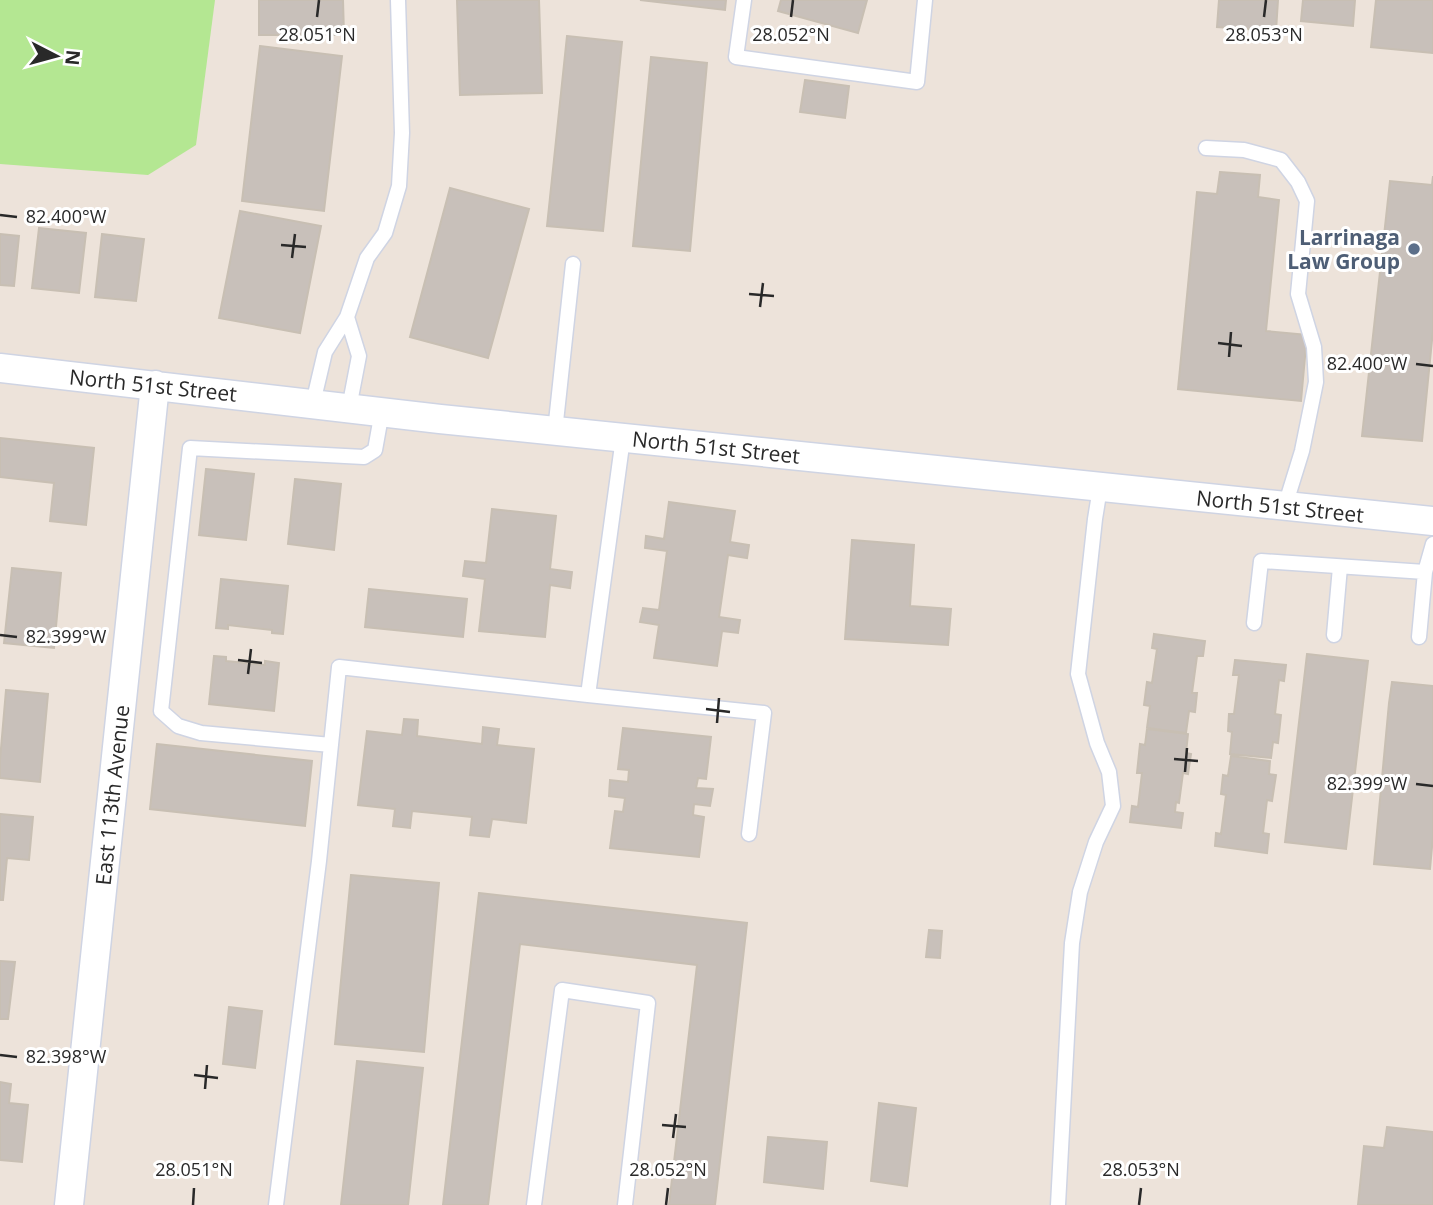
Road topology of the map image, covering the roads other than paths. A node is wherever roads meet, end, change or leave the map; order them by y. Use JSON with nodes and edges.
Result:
{"nodes":[{"id":1,"x":398,"y":0,"type":"edge"},
{"id":2,"x":744,"y":0,"type":"edge"},
{"id":3,"x":925,"y":0,"type":"edge"},
{"id":4,"x":1206,"y":148,"type":"dead end"},
{"id":5,"x":573,"y":264,"type":"dead end"},
{"id":6,"x":346,"y":317,"type":"junction"},
{"id":7,"x":0,"y":368,"type":"edge"},
{"id":8,"x":155,"y":385,"type":"junction"},
{"id":9,"x":313,"y":404,"type":"junction"},
{"id":10,"x":349,"y":408,"type":"junction"},
{"id":11,"x":382,"y":411,"type":"junction"},
{"id":12,"x":555,"y":430,"type":"junction"},
{"id":13,"x":623,"y":438,"type":"junction"},
{"id":14,"x":1100,"y":488,"type":"junction"},
{"id":15,"x":1285,"y":506,"type":"junction"},
{"id":16,"x":1433,"y":521,"type":"edge"},
{"id":17,"x":1433,"y":544,"type":"edge"},
{"id":18,"x":1340,"y":567,"type":"junction"},
{"id":19,"x":1424,"y":572,"type":"junction"},
{"id":20,"x":1254,"y":623,"type":"dead end"},
{"id":21,"x":1334,"y":635,"type":"dead end"},
{"id":22,"x":1419,"y":637,"type":"dead end"},
{"id":23,"x":588,"y":695,"type":"junction"},
{"id":24,"x":331,"y":745,"type":"junction"},
{"id":25,"x":749,"y":834,"type":"dead end"},
{"id":26,"x":69,"y":1205,"type":"edge"},
{"id":27,"x":276,"y":1205,"type":"edge"},
{"id":28,"x":534,"y":1205,"type":"edge"},
{"id":29,"x":625,"y":1205,"type":"edge"},
{"id":30,"x":1059,"y":1205,"type":"edge"}],
"edges":[{"from":1,"to":6,"type":"lane"},
{"from":2,"to":3,"type":"lane"},
{"from":4,"to":15,"type":"lane"},
{"from":5,"to":12,"type":"lane"},
{"from":6,"to":9,"type":"lane"},
{"from":6,"to":10,"type":"lane"},
{"from":7,"to":8,"type":"street","name":"North 51st Street"},
{"from":8,"to":9,"type":"street","name":"North 51st Street"},
{"from":8,"to":26,"type":"street","name":"East 113th Avenue"},
{"from":9,"to":10,"type":"street","name":"North 51st Street"},
{"from":10,"to":11,"type":"street","name":"North 51st Street"},
{"from":11,"to":12,"type":"street","name":"North 51st Street"},
{"from":11,"to":24,"type":"lane"},
{"from":12,"to":13,"type":"street","name":"North 51st Street"},
{"from":13,"to":14,"type":"street","name":"North 51st Street"},
{"from":13,"to":23,"type":"lane"},
{"from":14,"to":15,"type":"street","name":"North 51st Street"},
{"from":14,"to":30,"type":"lane"},
{"from":15,"to":16,"type":"street","name":"North 51st Street"},
{"from":17,"to":19,"type":"lane"},
{"from":18,"to":19,"type":"lane"},
{"from":18,"to":20,"type":"lane"},
{"from":18,"to":21,"type":"lane"},
{"from":19,"to":22,"type":"lane"},
{"from":23,"to":24,"type":"lane"},
{"from":23,"to":25,"type":"lane"},
{"from":24,"to":27,"type":"lane"},
{"from":28,"to":29,"type":"lane"}]}
